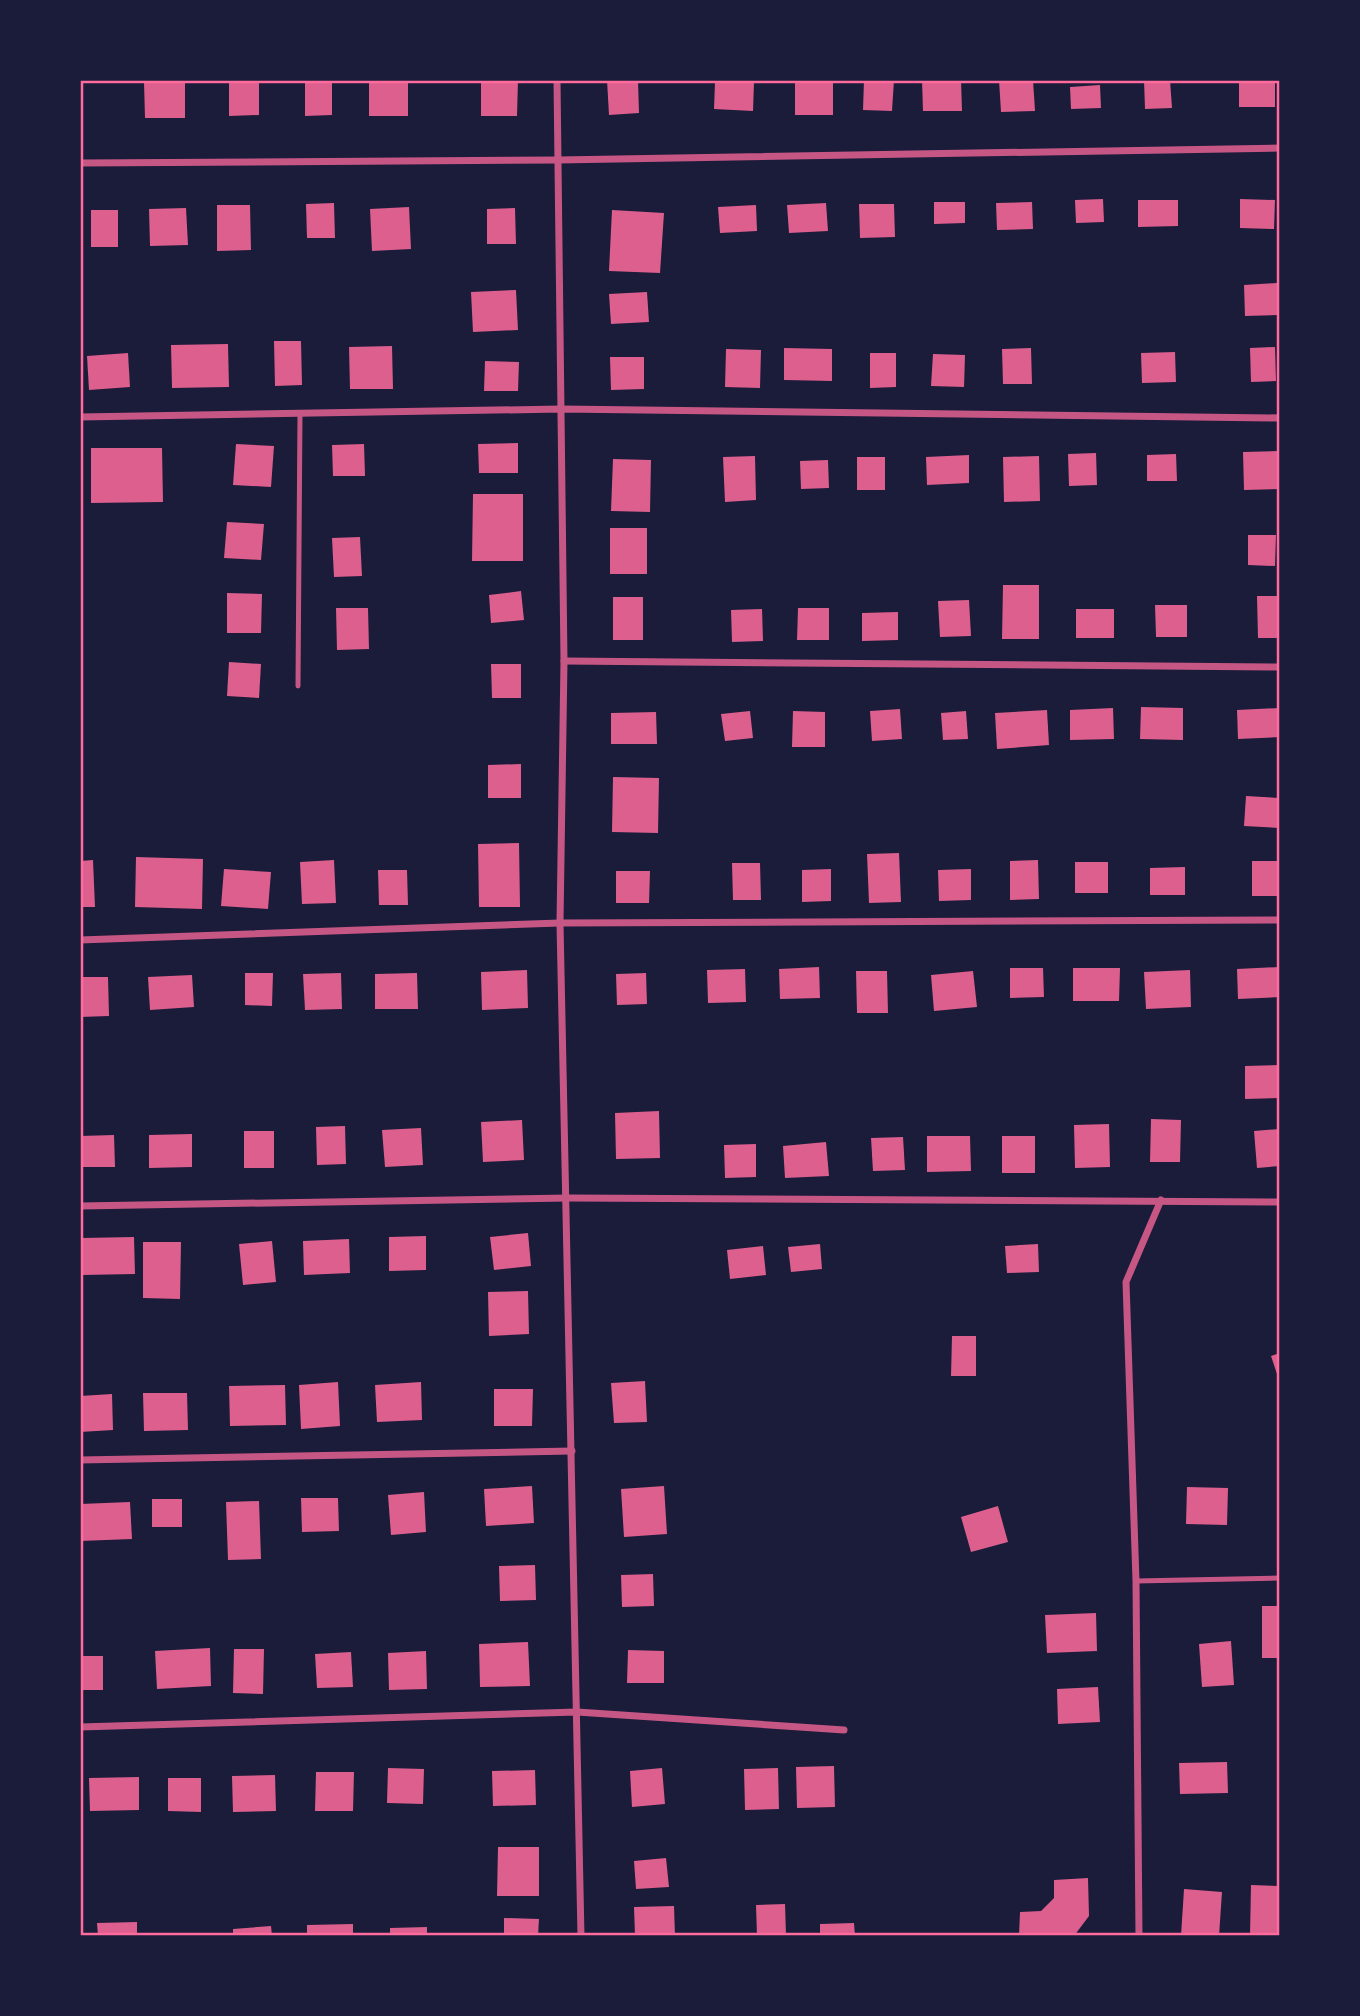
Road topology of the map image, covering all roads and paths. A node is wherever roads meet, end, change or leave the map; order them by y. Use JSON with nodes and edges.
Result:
{"nodes":[{"id":1,"x":557,"y":80,"type":"edge"},
{"id":2,"x":1279,"y":148,"type":"edge"},
{"id":3,"x":558,"y":160,"type":"junction"},
{"id":4,"x":80,"y":163,"type":"edge"},
{"id":5,"x":561,"y":409,"type":"junction"},
{"id":6,"x":300,"y":413,"type":"junction"},
{"id":7,"x":80,"y":416,"type":"edge"},
{"id":8,"x":1279,"y":418,"type":"edge"},
{"id":9,"x":564,"y":661,"type":"junction"},
{"id":10,"x":1279,"y":667,"type":"edge"},
{"id":11,"x":298,"y":686,"type":"dead end"},
{"id":12,"x":1279,"y":920,"type":"edge"},
{"id":13,"x":560,"y":923,"type":"junction"},
{"id":14,"x":80,"y":940,"type":"edge"},
{"id":15,"x":568,"y":1198,"type":"junction"},
{"id":16,"x":1161,"y":1200,"type":"junction"},
{"id":17,"x":1279,"y":1202,"type":"edge"},
{"id":18,"x":80,"y":1206,"type":"edge"},
{"id":19,"x":572,"y":1451,"type":"junction"},
{"id":20,"x":80,"y":1460,"type":"edge"},
{"id":21,"x":1279,"y":1578,"type":"edge"},
{"id":22,"x":1136,"y":1581,"type":"junction"},
{"id":23,"x":577,"y":1713,"type":"junction"},
{"id":24,"x":80,"y":1727,"type":"edge"},
{"id":25,"x":844,"y":1730,"type":"dead end"},
{"id":26,"x":581,"y":1936,"type":"edge"},
{"id":27,"x":1139,"y":1936,"type":"edge"}],
"edges":[{"from":1,"to":3,"type":"street"},
{"from":2,"to":3,"type":"street"},
{"from":3,"to":4,"type":"street"},
{"from":3,"to":5,"type":"street"},
{"from":5,"to":6,"type":"street"},
{"from":5,"to":8,"type":"street"},
{"from":5,"to":9,"type":"street"},
{"from":6,"to":7,"type":"street"},
{"from":6,"to":11,"type":"lane"},
{"from":9,"to":10,"type":"street"},
{"from":9,"to":13,"type":"street"},
{"from":12,"to":13,"type":"street"},
{"from":13,"to":14,"type":"street"},
{"from":13,"to":15,"type":"street"},
{"from":15,"to":16,"type":"street"},
{"from":15,"to":18,"type":"street"},
{"from":15,"to":19,"type":"street"},
{"from":16,"to":17,"type":"street"},
{"from":16,"to":22,"type":"street"},
{"from":19,"to":20,"type":"street"},
{"from":19,"to":23,"type":"street"},
{"from":21,"to":22,"type":"lane"},
{"from":22,"to":27,"type":"street"},
{"from":23,"to":24,"type":"street"},
{"from":23,"to":25,"type":"street"},
{"from":23,"to":26,"type":"street"}]}
